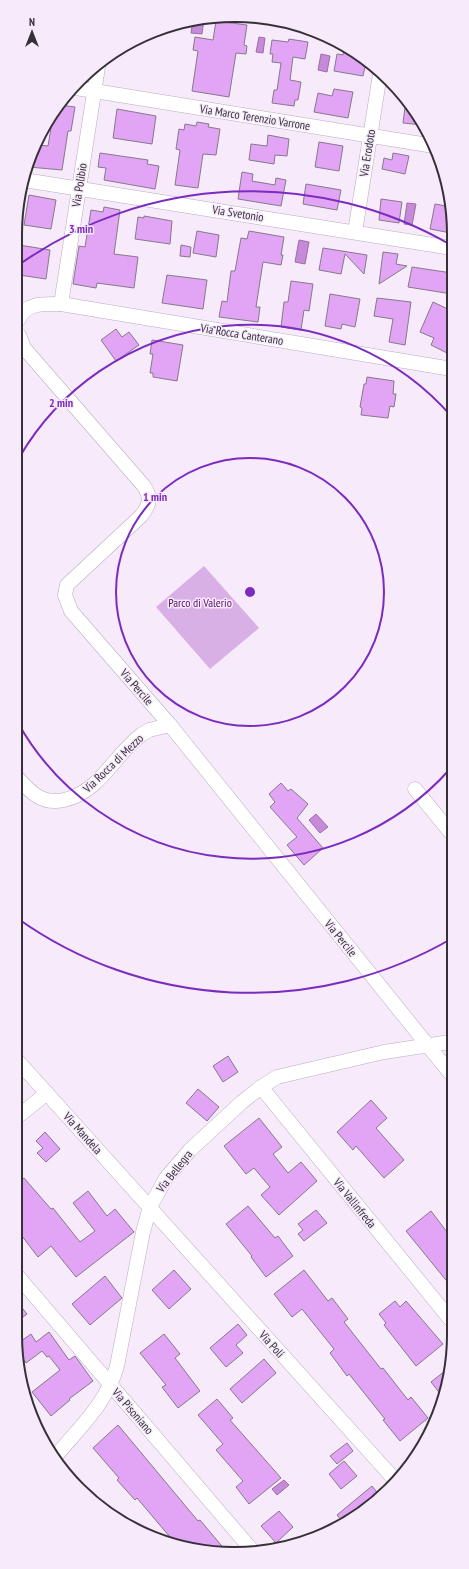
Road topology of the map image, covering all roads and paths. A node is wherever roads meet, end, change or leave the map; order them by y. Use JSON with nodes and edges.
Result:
{"nodes":[{"id":1,"x":97,"y":72,"type":"edge"},
{"id":2,"x":379,"y":79,"type":"edge"},
{"id":3,"x":80,"y":89,"type":"edge"},
{"id":4,"x":94,"y":91,"type":"junction"},
{"id":5,"x":370,"y":136,"type":"junction"},
{"id":6,"x":427,"y":145,"type":"edge"},
{"id":7,"x":29,"y":181,"type":"edge"},
{"id":8,"x":78,"y":188,"type":"junction"},
{"id":9,"x":355,"y":232,"type":"junction"},
{"id":10,"x":447,"y":247,"type":"edge"},
{"id":11,"x":61,"y":304,"type":"junction"},
{"id":12,"x":22,"y":312,"type":"edge"},
{"id":13,"x":22,"y":343,"type":"edge"},
{"id":14,"x":447,"y":367,"type":"edge"},
{"id":15,"x":170,"y":725,"type":"junction"},
{"id":16,"x":22,"y":782,"type":"edge"},
{"id":17,"x":415,"y":789,"type":"dead end"},
{"id":18,"x":447,"y":828,"type":"edge"},
{"id":19,"x":447,"y":1042,"type":"edge"},
{"id":20,"x":426,"y":1044,"type":"junction"},
{"id":21,"x":22,"y":1066,"type":"edge"},
{"id":22,"x":447,"y":1068,"type":"edge"},
{"id":23,"x":261,"y":1087,"type":"junction"},
{"id":24,"x":47,"y":1093,"type":"junction"},
{"id":25,"x":22,"y":1113,"type":"edge"},
{"id":26,"x":150,"y":1207,"type":"junction"},
{"id":27,"x":22,"y":1281,"type":"edge"},
{"id":28,"x":447,"y":1315,"type":"edge"},
{"id":29,"x":111,"y":1385,"type":"junction"},
{"id":30,"x":58,"y":1453,"type":"edge"},
{"id":31,"x":392,"y":1477,"type":"edge"},
{"id":32,"x":249,"y":1547,"type":"edge"}],
"edges":[{"from":1,"to":4,"type":"street","name":"Via Polibio"},
{"from":2,"to":5,"type":"street","name":"Via Erodoto"},
{"from":3,"to":4,"type":"street","name":"Via Marco Terenzio Varrone"},
{"from":4,"to":5,"type":"street","name":"Via Marco Terenzio Varrone"},
{"from":4,"to":8,"type":"street","name":"Via Polibio"},
{"from":5,"to":6,"type":"street","name":"Via Marco Terenzio Varrone"},
{"from":5,"to":9,"type":"street","name":"Via Erodoto"},
{"from":7,"to":8,"type":"street","name":"Via Svetonio"},
{"from":8,"to":9,"type":"street","name":"Via Svetonio"},
{"from":8,"to":11,"type":"street","name":"Via Polibio"},
{"from":9,"to":10,"type":"street","name":"Via Svetonio"},
{"from":11,"to":12,"type":"street","name":"Via Rocca Canterano"},
{"from":11,"to":14,"type":"street","name":"Via Rocca Canterano"},
{"from":13,"to":15,"type":"street","name":"Via Percile"},
{"from":15,"to":16,"type":"street","name":"Via Rocca di Mezzo"},
{"from":15,"to":20,"type":"street","name":"Via Percile"},
{"from":17,"to":18,"type":"street"},
{"from":19,"to":20,"type":"street","name":"Via Bellegra"},
{"from":20,"to":22,"type":"street","name":"Via Percile"},
{"from":20,"to":23,"type":"street","name":"Via Bellegra"},
{"from":21,"to":24,"type":"street","name":"Via Mandela"},
{"from":23,"to":26,"type":"street","name":"Via Bellegra"},
{"from":23,"to":28,"type":"street","name":"Via Vallinfreda"},
{"from":24,"to":25,"type":"street"},
{"from":24,"to":26,"type":"street","name":"Via Mandela"},
{"from":26,"to":29,"type":"street","name":"Via Bellegra"},
{"from":26,"to":31,"type":"street","name":"Via Poli"},
{"from":27,"to":29,"type":"street","name":"Via Pisoniano"},
{"from":29,"to":30,"type":"street","name":"Via Bellegra"},
{"from":29,"to":32,"type":"street","name":"Via Pisoniano"}]}
